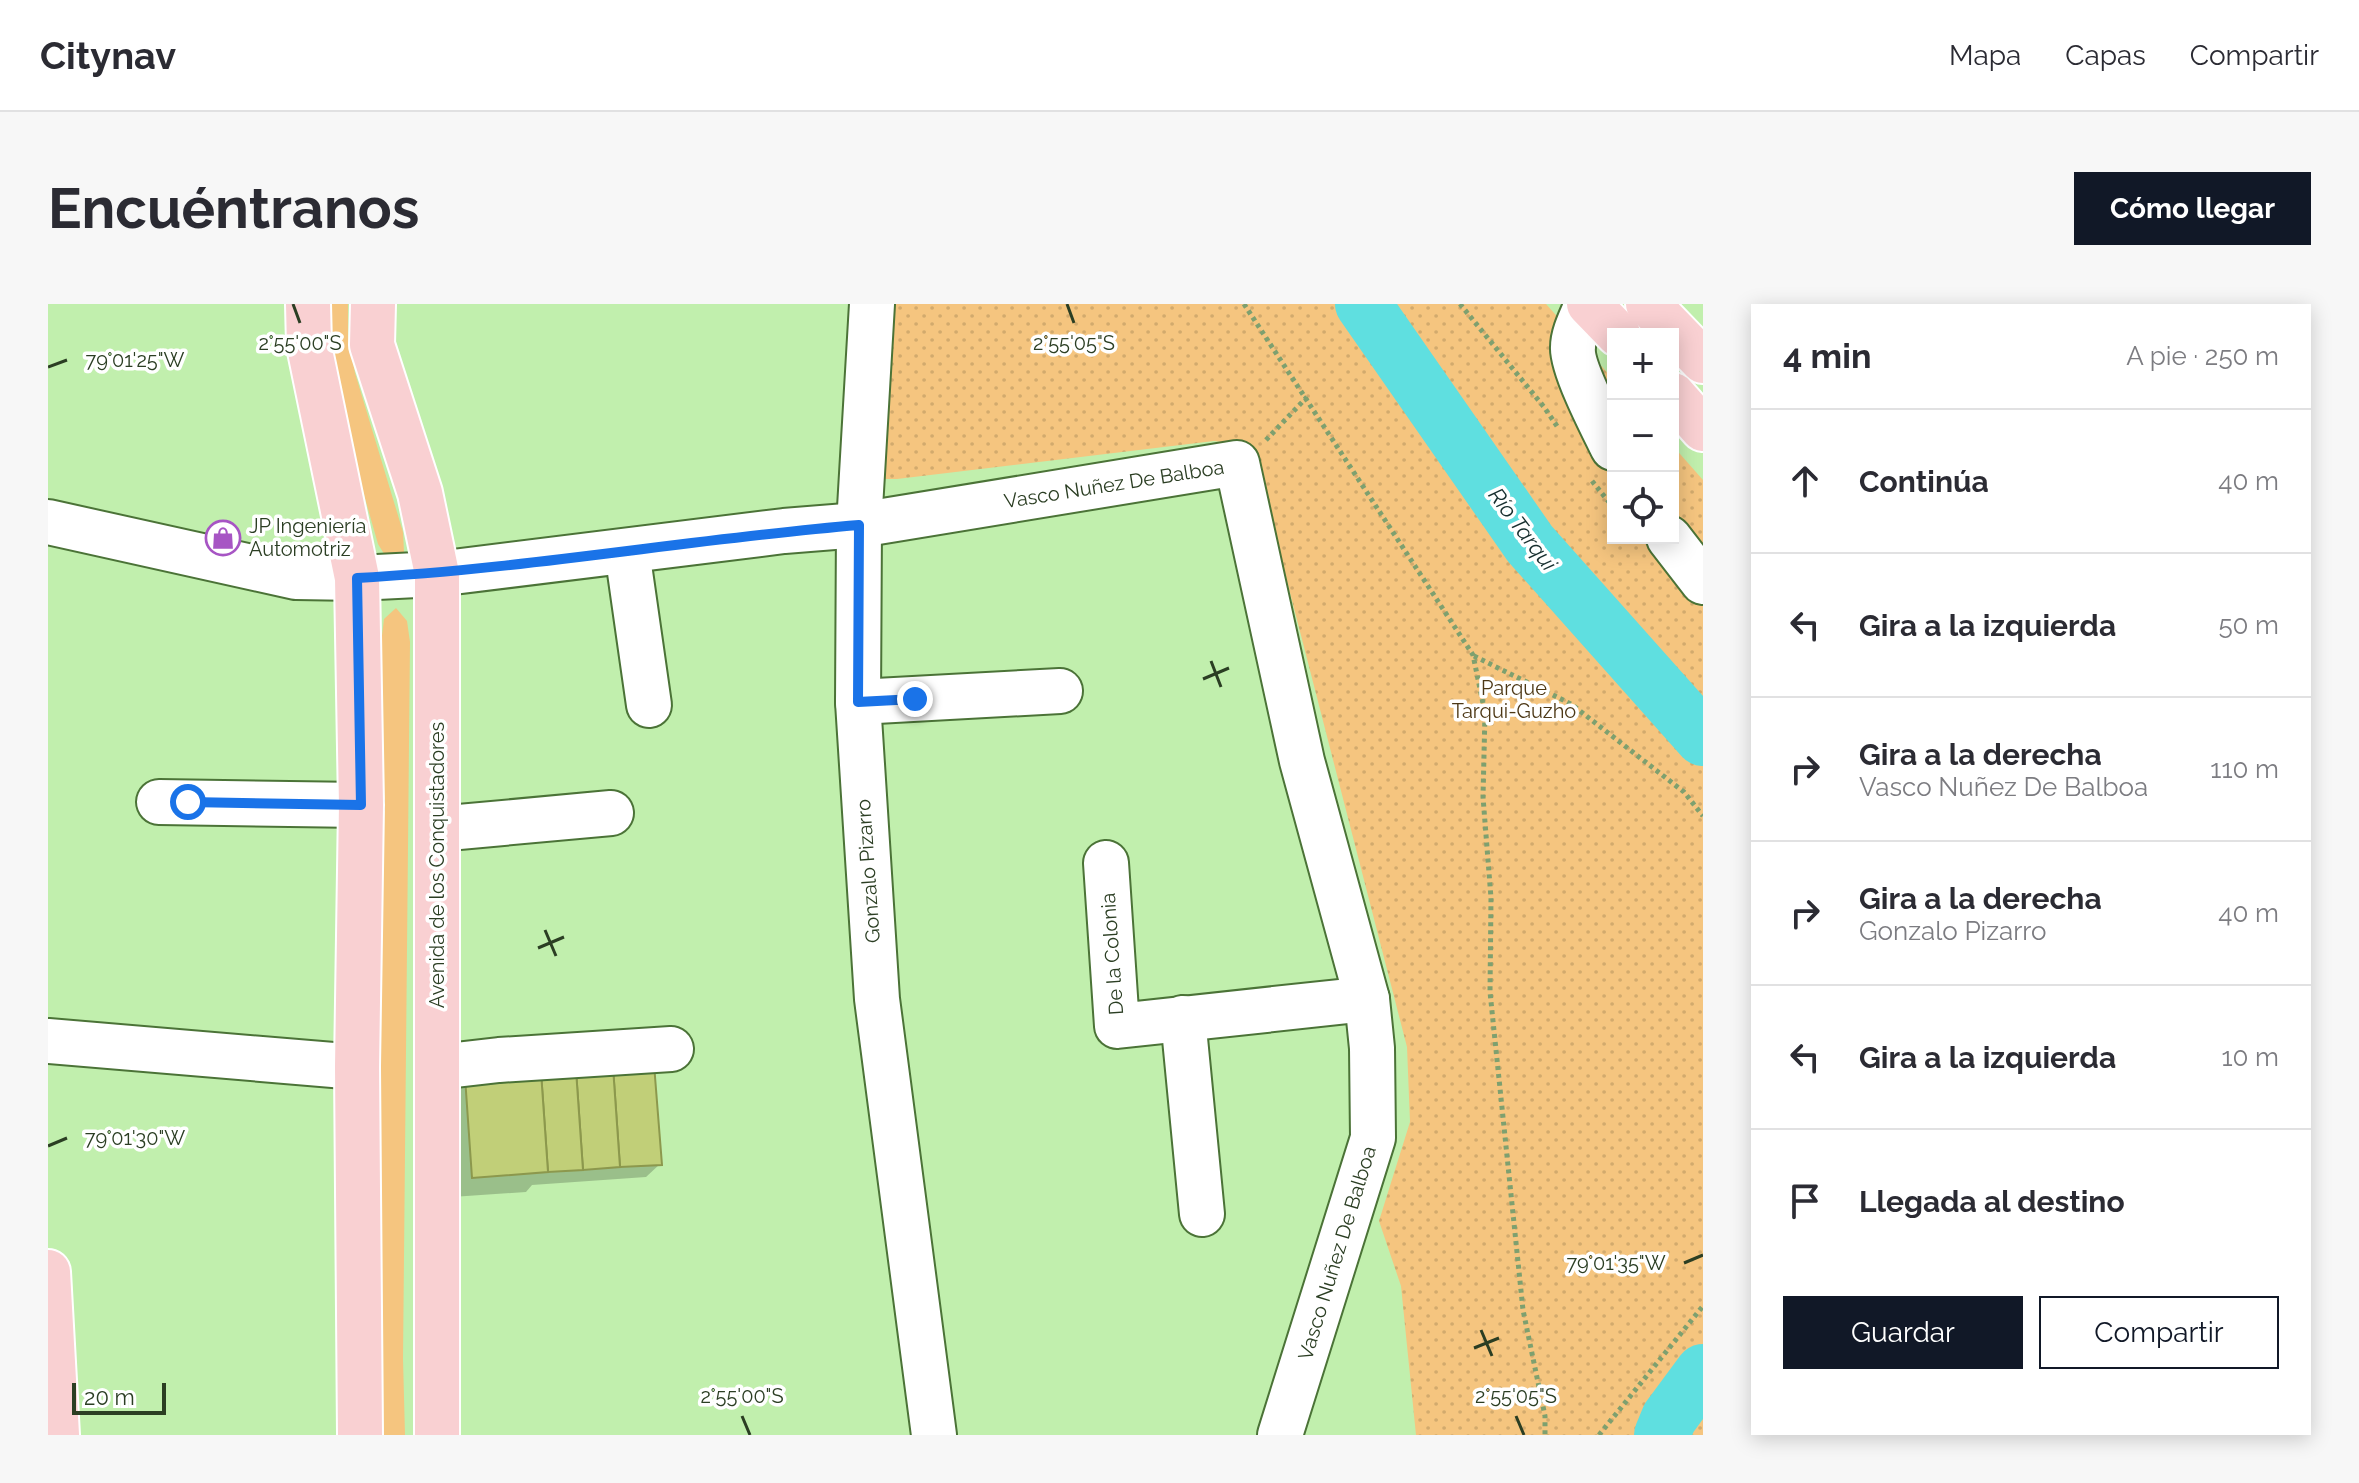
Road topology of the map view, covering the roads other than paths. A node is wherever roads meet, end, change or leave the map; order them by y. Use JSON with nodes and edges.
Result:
{"nodes":[{"id":1,"x":308,"y":304,"type":"edge"},
{"id":2,"x":373,"y":304,"type":"edge"},
{"id":3,"x":872,"y":304,"type":"edge"},
{"id":4,"x":1588,"y":304,"type":"edge"},
{"id":5,"x":1648,"y":304,"type":"edge"},
{"id":6,"x":1612,"y":328,"type":"edge"},
{"id":7,"x":1703,"y":361,"type":"edge"},
{"id":8,"x":1677,"y":400,"type":"edge"},
{"id":9,"x":1703,"y":429,"type":"edge"},
{"id":10,"x":1599,"y":458,"type":"edge"},
{"id":11,"x":48,"y":522,"type":"edge"},
{"id":12,"x":859,"y":525,"type":"junction"},
{"id":13,"x":1674,"y":544,"type":"edge"},
{"id":14,"x":627,"y":551,"type":"junction"},
{"id":15,"x":437,"y":574,"type":"junction"},
{"id":16,"x":357,"y":578,"type":"junction"},
{"id":17,"x":1703,"y":582,"type":"edge"},
{"id":18,"x":1060,"y":691,"type":"dead end"},
{"id":19,"x":858,"y":702,"type":"junction"},
{"id":20,"x":649,"y":705,"type":"dead end"},
{"id":21,"x":159,"y":802,"type":"dead end"},
{"id":22,"x":361,"y":805,"type":"junction"},
{"id":23,"x":611,"y":813,"type":"dead end"},
{"id":24,"x":437,"y":829,"type":"junction"},
{"id":25,"x":1106,"y":863,"type":"dead end"},
{"id":26,"x":1367,"y":999,"type":"junction"},
{"id":27,"x":1183,"y":1018,"type":"junction"},
{"id":28,"x":48,"y":1041,"type":"edge"},
{"id":29,"x":671,"y":1049,"type":"dead end"},
{"id":30,"x":357,"y":1067,"type":"junction"},
{"id":31,"x":438,"y":1067,"type":"junction"},
{"id":32,"x":1202,"y":1214,"type":"dead end"},
{"id":33,"x":48,"y":1272,"type":"edge"},
{"id":34,"x":57,"y":1435,"type":"edge"},
{"id":35,"x":360,"y":1435,"type":"edge"},
{"id":36,"x":437,"y":1435,"type":"edge"},
{"id":37,"x":934,"y":1435,"type":"edge"},
{"id":38,"x":1280,"y":1435,"type":"edge"}],
"edges":[{"from":1,"to":16,"type":"main road"},
{"from":2,"to":15,"type":"main road","name":"Avenida de los Conquistadores"},
{"from":3,"to":12,"type":"street","name":"Gonzalo Pizarro"},
{"from":4,"to":6,"type":"main road"},
{"from":4,"to":10,"type":"street"},
{"from":5,"to":7,"type":"main road"},
{"from":8,"to":9,"type":"main road"},
{"from":11,"to":16,"type":"street","name":"Vasco Nuñez De Balboa"},
{"from":12,"to":14,"type":"street","name":"Vasco Nuñez De Balboa"},
{"from":12,"to":19,"type":"street","name":"Gonzalo Pizarro"},
{"from":12,"to":26,"type":"street","name":"Vasco Nuñez De Balboa"},
{"from":13,"to":17,"type":"street"},
{"from":14,"to":15,"type":"street","name":"Vasco Nuñez De Balboa"},
{"from":14,"to":20,"type":"street"},
{"from":15,"to":16,"type":"street","name":"Vasco Nuñez De Balboa"},
{"from":15,"to":24,"type":"main road","name":"Avenida de los Conquistadores"},
{"from":16,"to":22,"type":"main road"},
{"from":18,"to":19,"type":"street"},
{"from":19,"to":37,"type":"street","name":"Gonzalo Pizarro"},
{"from":21,"to":22,"type":"street"},
{"from":22,"to":30,"type":"main road"},
{"from":23,"to":24,"type":"street"},
{"from":24,"to":31,"type":"main road","name":"Avenida de los Conquistadores"},
{"from":25,"to":27,"type":"street","name":"De la Colonia"},
{"from":26,"to":27,"type":"street","name":"De la Colonia"},
{"from":26,"to":38,"type":"street","name":"Vasco Nuñez De Balboa"},
{"from":27,"to":32,"type":"street"},
{"from":28,"to":30,"type":"street"},
{"from":29,"to":31,"type":"street"},
{"from":30,"to":35,"type":"main road"},
{"from":31,"to":36,"type":"main road","name":"Avenida de los Conquistadores"},
{"from":33,"to":34,"type":"main road"}]}
